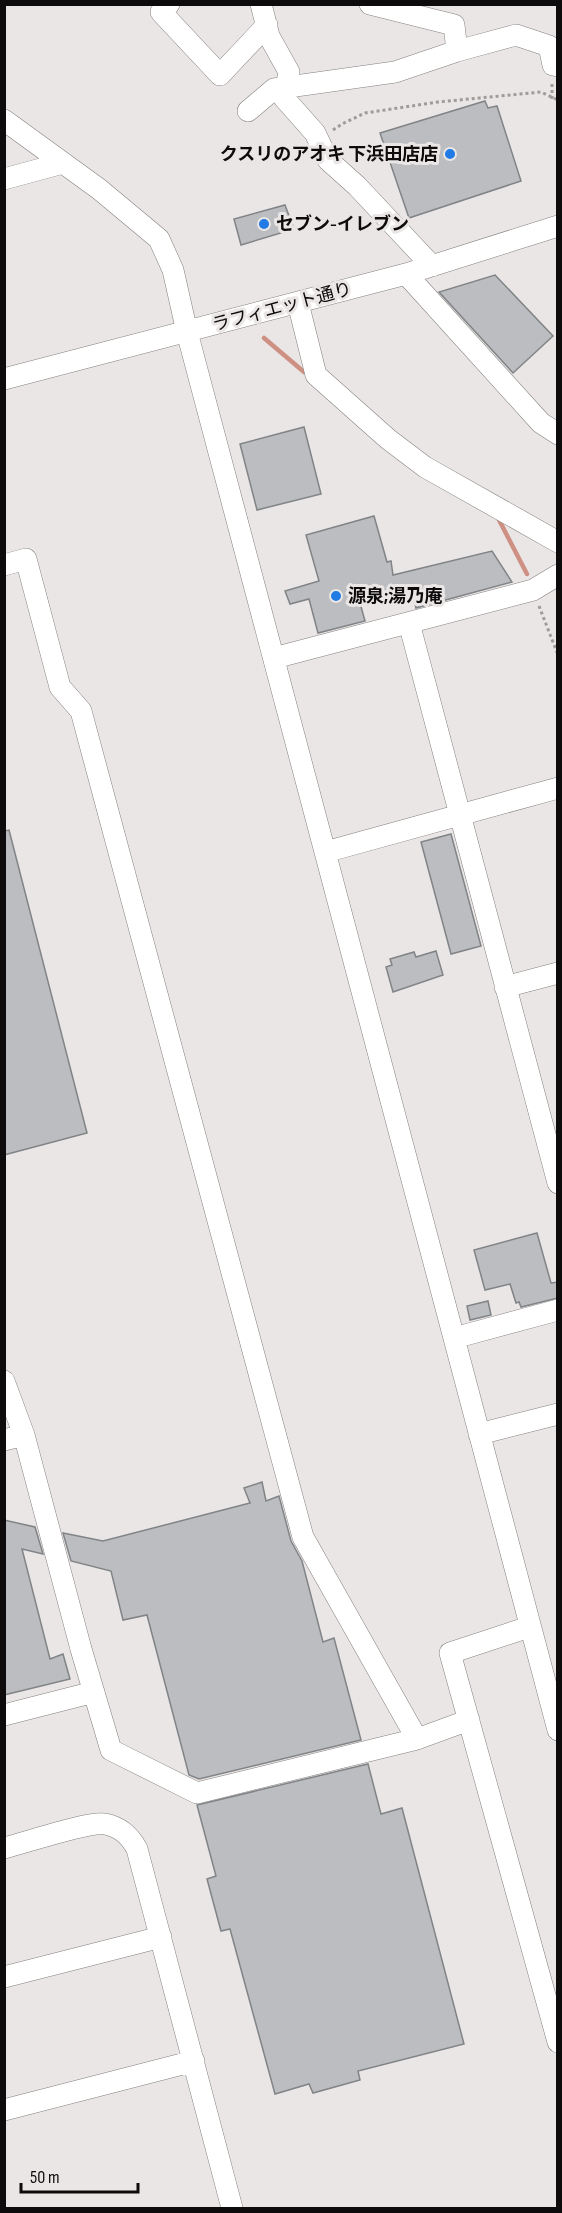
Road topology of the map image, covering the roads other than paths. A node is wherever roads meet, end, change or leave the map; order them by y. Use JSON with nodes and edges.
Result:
{"nodes":[{"id":1,"x":169,"y":4,"type":"edge"},
{"id":2,"x":261,"y":4,"type":"edge"},
{"id":3,"x":370,"y":4,"type":"edge"},
{"id":4,"x":267,"y":26,"type":"junction"},
{"id":5,"x":457,"y":51,"type":"junction"},
{"id":6,"x":558,"y":66,"type":"edge"},
{"id":7,"x":286,"y":87,"type":"junction"},
{"id":8,"x":248,"y":111,"type":"dead end"},
{"id":9,"x":4,"y":120,"type":"edge"},
{"id":10,"x":63,"y":163,"type":"junction"},
{"id":11,"x":4,"y":179,"type":"edge"},
{"id":12,"x":558,"y":226,"type":"edge"},
{"id":13,"x":432,"y":266,"type":"junction"},
{"id":14,"x":406,"y":274,"type":"junction"},
{"id":15,"x":298,"y":303,"type":"junction"},
{"id":16,"x":187,"y":332,"type":"junction"},
{"id":17,"x":4,"y":379,"type":"edge"},
{"id":18,"x":558,"y":434,"type":"edge"},
{"id":19,"x":558,"y":542,"type":"edge"},
{"id":20,"x":4,"y":565,"type":"edge"},
{"id":21,"x":558,"y":575,"type":"edge"},
{"id":22,"x":409,"y":623,"type":"junction"},
{"id":23,"x":274,"y":658,"type":"junction"},
{"id":24,"x":558,"y":788,"type":"edge"},
{"id":25,"x":460,"y":816,"type":"junction"},
{"id":26,"x":325,"y":852,"type":"junction"},
{"id":27,"x":558,"y":973,"type":"edge"},
{"id":28,"x":505,"y":987,"type":"junction"},
{"id":29,"x":558,"y":1183,"type":"edge"},
{"id":30,"x":558,"y":1310,"type":"edge"},
{"id":31,"x":454,"y":1338,"type":"junction"},
{"id":32,"x":4,"y":1381,"type":"edge"},
{"id":33,"x":558,"y":1414,"type":"edge"},
{"id":34,"x":479,"y":1434,"type":"junction"},
{"id":35,"x":14,"y":1438,"type":"edge"},
{"id":36,"x":529,"y":1627,"type":"junction"},
{"id":37,"x":94,"y":1692,"type":"junction"},
{"id":38,"x":554,"y":1704,"type":"edge"},
{"id":39,"x":4,"y":1715,"type":"edge"},
{"id":40,"x":469,"y":1720,"type":"junction"},
{"id":41,"x":558,"y":1730,"type":"edge"},
{"id":42,"x":417,"y":1739,"type":"junction"},
{"id":43,"x":4,"y":1848,"type":"edge"},
{"id":44,"x":161,"y":1936,"type":"junction"},
{"id":45,"x":4,"y":1977,"type":"edge"},
{"id":46,"x":558,"y":2042,"type":"edge"},
{"id":47,"x":194,"y":2061,"type":"junction"},
{"id":48,"x":4,"y":2110,"type":"edge"},
{"id":49,"x":232,"y":2208,"type":"edge"}],
"edges":[{"from":1,"to":4,"type":"street"},
{"from":2,"to":4,"type":"street"},
{"from":3,"to":5,"type":"street"},
{"from":4,"to":7,"type":"street"},
{"from":5,"to":6,"type":"street"},
{"from":5,"to":7,"type":"street"},
{"from":7,"to":8,"type":"street"},
{"from":7,"to":13,"type":"street"},
{"from":9,"to":10,"type":"street"},
{"from":10,"to":11,"type":"street"},
{"from":10,"to":16,"type":"street"},
{"from":12,"to":13,"type":"street","name":"ラフィエット通り"},
{"from":13,"to":14,"type":"street","name":"ラフィエット通り"},
{"from":14,"to":15,"type":"street","name":"ラフィエット通り"},
{"from":14,"to":18,"type":"street"},
{"from":15,"to":16,"type":"street","name":"ラフィエット通り"},
{"from":15,"to":19,"type":"street"},
{"from":16,"to":17,"type":"street","name":"ラフィエット通り"},
{"from":16,"to":23,"type":"street"},
{"from":20,"to":42,"type":"street"},
{"from":21,"to":22,"type":"street"},
{"from":22,"to":23,"type":"street"},
{"from":22,"to":25,"type":"street"},
{"from":23,"to":26,"type":"street"},
{"from":24,"to":25,"type":"street"},
{"from":25,"to":26,"type":"street"},
{"from":25,"to":28,"type":"street"},
{"from":26,"to":31,"type":"street"},
{"from":27,"to":28,"type":"street"},
{"from":28,"to":29,"type":"street"},
{"from":30,"to":31,"type":"street"},
{"from":31,"to":34,"type":"street"},
{"from":32,"to":35,"type":"street"},
{"from":33,"to":34,"type":"street"},
{"from":34,"to":36,"type":"street"},
{"from":35,"to":37,"type":"street"},
{"from":36,"to":38,"type":"street"},
{"from":36,"to":40,"type":"street"},
{"from":37,"to":39,"type":"street"},
{"from":37,"to":42,"type":"street"},
{"from":38,"to":41,"type":"street"},
{"from":40,"to":42,"type":"street"},
{"from":40,"to":46,"type":"street"},
{"from":43,"to":44,"type":"street"},
{"from":44,"to":45,"type":"street"},
{"from":44,"to":47,"type":"street"},
{"from":47,"to":48,"type":"street"},
{"from":47,"to":49,"type":"street"}]}
